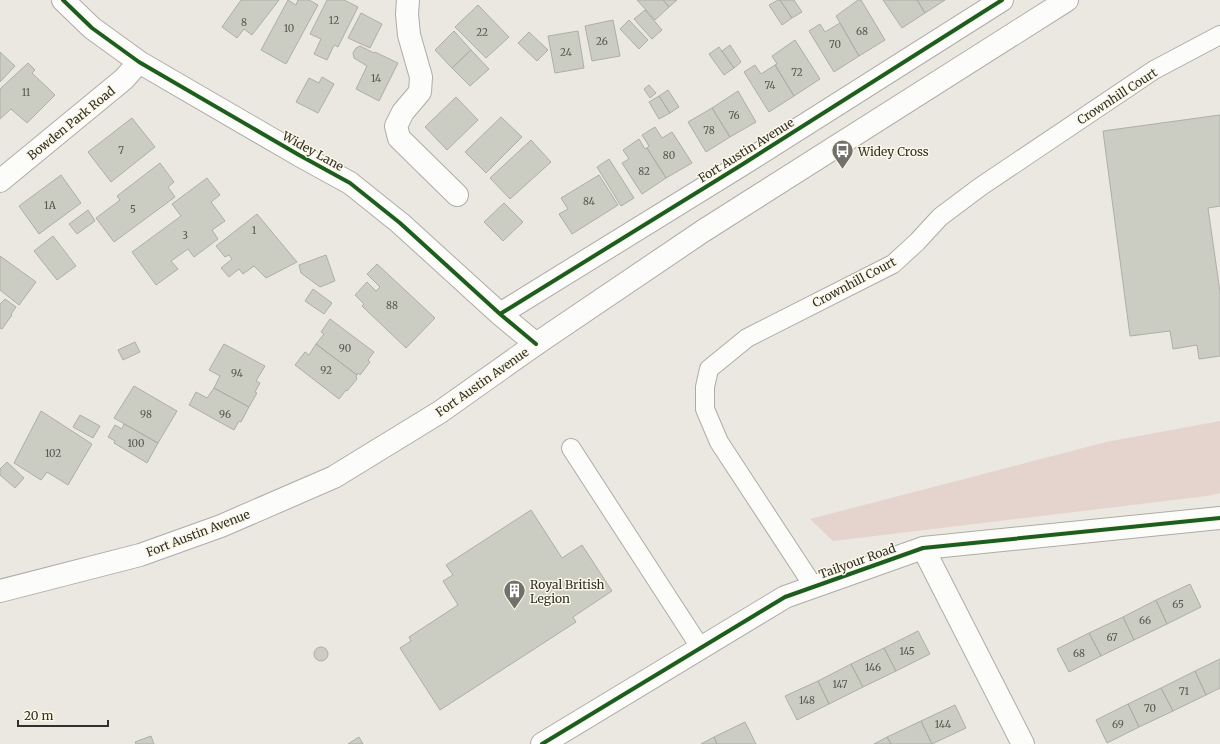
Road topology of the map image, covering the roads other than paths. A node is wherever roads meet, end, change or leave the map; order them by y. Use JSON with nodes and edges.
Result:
{"nodes":[{"id":1,"x":64,"y":0,"type":"edge"},
{"id":2,"x":408,"y":0,"type":"edge"},
{"id":3,"x":1002,"y":0,"type":"edge"},
{"id":4,"x":1067,"y":0,"type":"edge"},
{"id":5,"x":1220,"y":35,"type":"edge"},
{"id":6,"x":139,"y":62,"type":"junction"},
{"id":7,"x":0,"y":181,"type":"edge"},
{"id":8,"x":456,"y":195,"type":"dead end"},
{"id":9,"x":500,"y":314,"type":"junction"},
{"id":10,"x":536,"y":344,"type":"junction"},
{"id":11,"x":571,"y":448,"type":"dead end"},
{"id":12,"x":1220,"y":518,"type":"edge"},
{"id":13,"x":923,"y":548,"type":"junction"},
{"id":14,"x":814,"y":587,"type":"junction"},
{"id":15,"x":0,"y":590,"type":"edge"},
{"id":16,"x":700,"y":647,"type":"junction"},
{"id":17,"x":542,"y":744,"type":"edge"},
{"id":18,"x":1023,"y":744,"type":"edge"}],
"edges":[{"from":1,"to":6,"type":"street","name":"Widey Lane"},
{"from":2,"to":8,"type":"street"},
{"from":3,"to":9,"type":"street","name":"Fort Austin Avenue"},
{"from":4,"to":10,"type":"street","name":"Fort Austin Avenue"},
{"from":5,"to":14,"type":"lane","name":"Crownhill Court"},
{"from":6,"to":7,"type":"street","name":"Bowden Park Road"},
{"from":6,"to":9,"type":"street","name":"Widey Lane"},
{"from":9,"to":10,"type":"street","name":"Widey Lane"},
{"from":10,"to":15,"type":"street","name":"Fort Austin Avenue"},
{"from":11,"to":16,"type":"lane"},
{"from":12,"to":13,"type":"street","name":"Tailyour Road"},
{"from":13,"to":14,"type":"street","name":"Tailyour Road"},
{"from":13,"to":18,"type":"street"},
{"from":14,"to":16,"type":"street","name":"Tailyour Road"},
{"from":16,"to":17,"type":"street","name":"Tailyour Road"}]}
